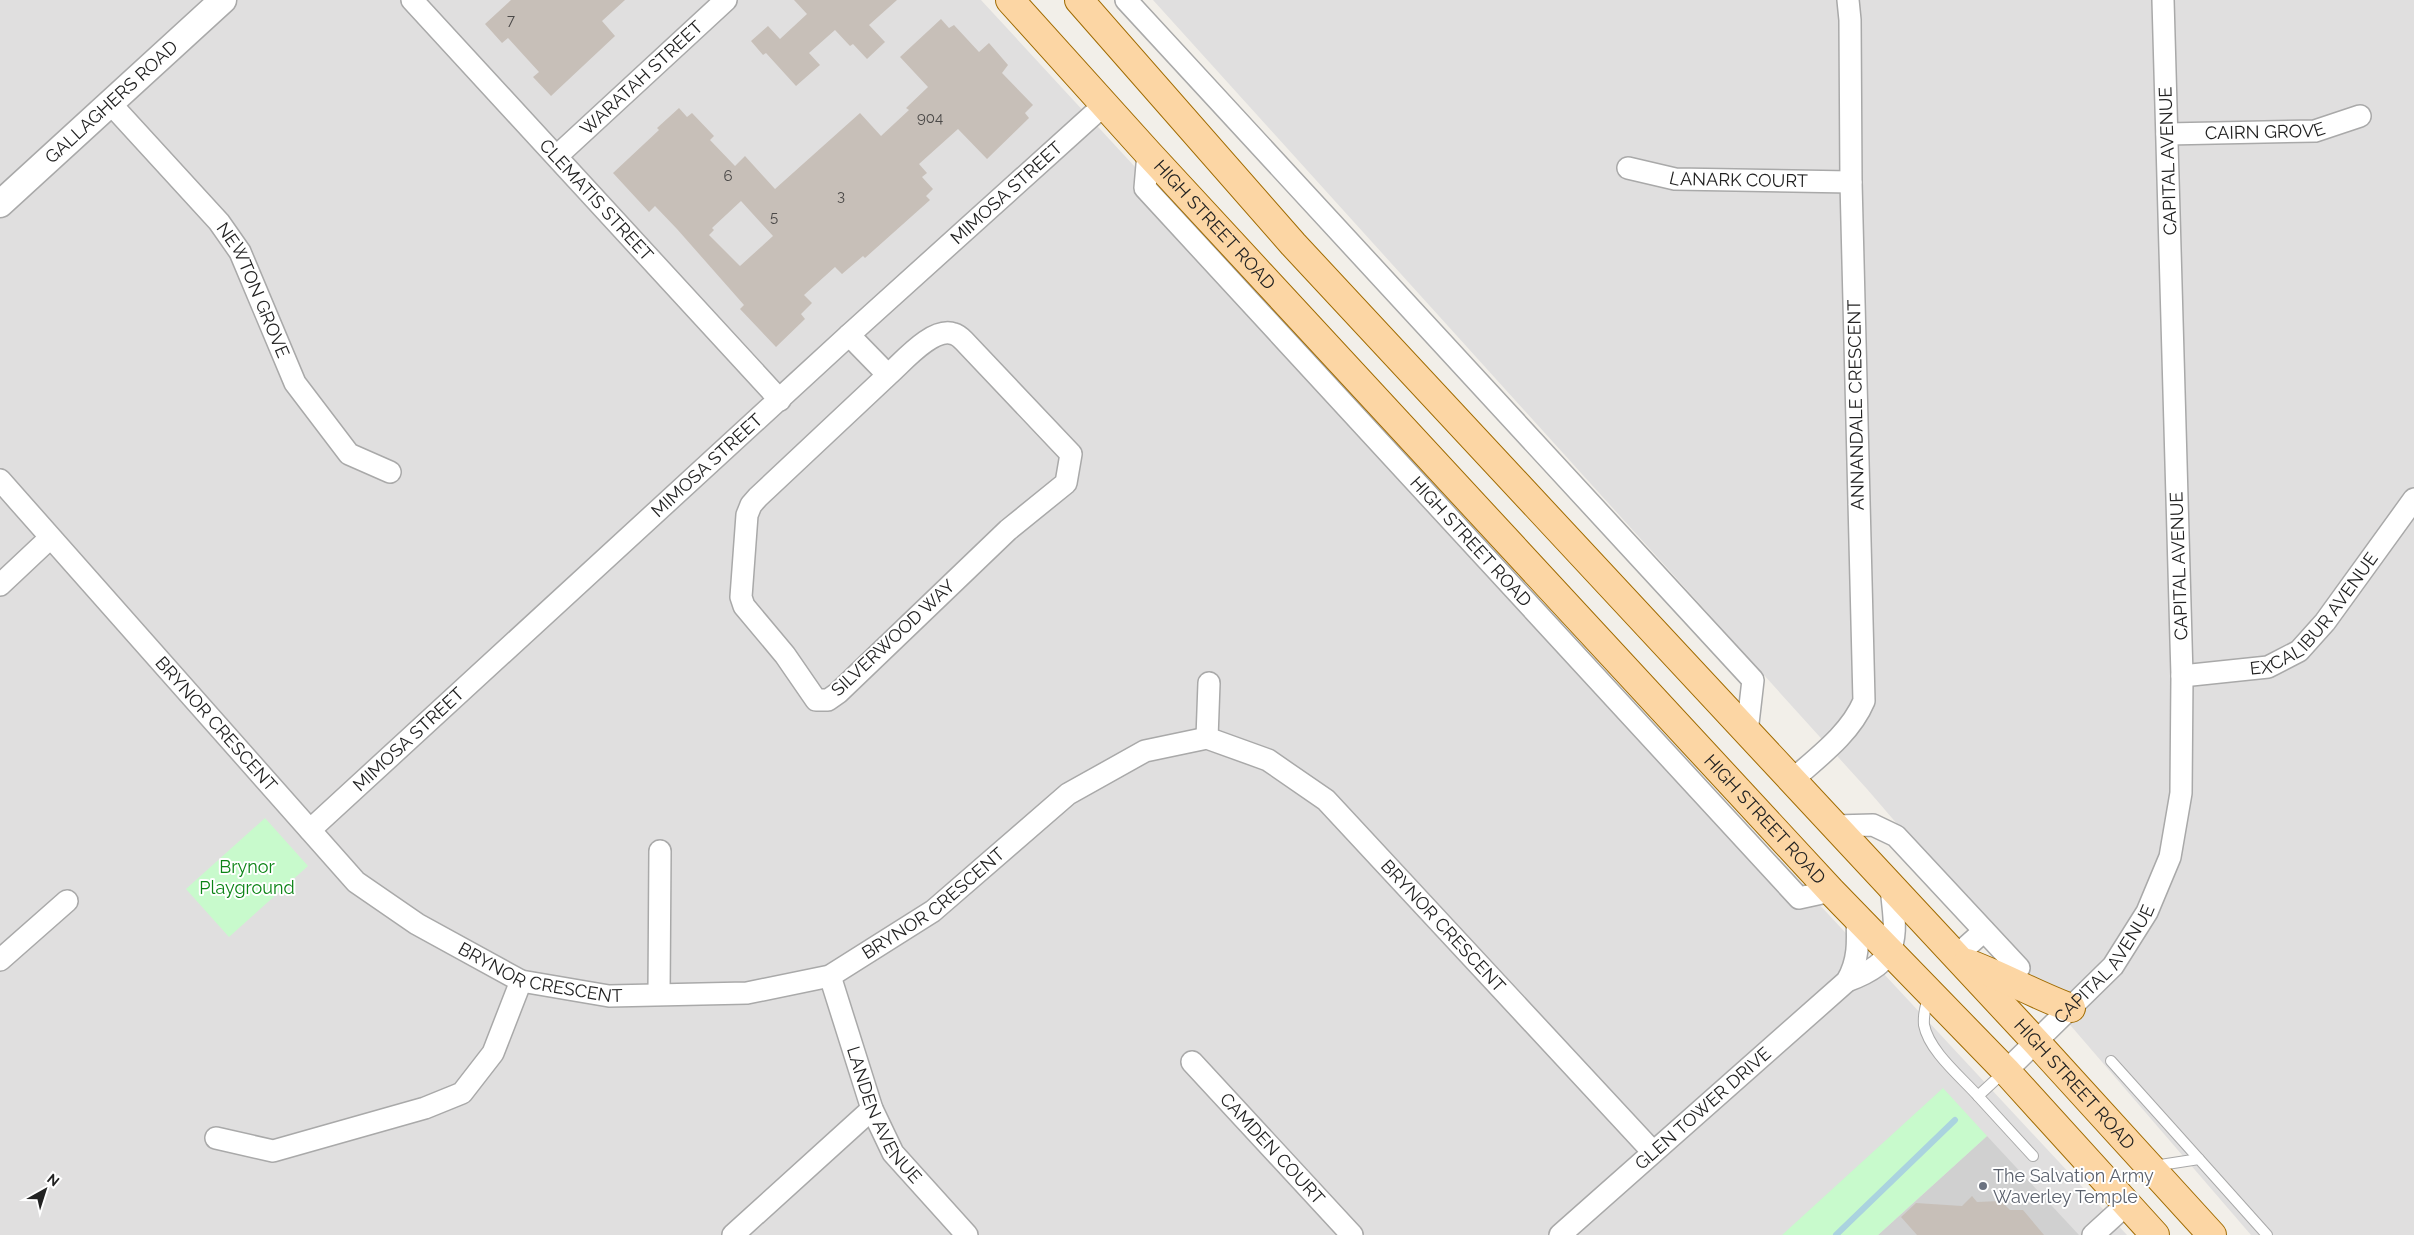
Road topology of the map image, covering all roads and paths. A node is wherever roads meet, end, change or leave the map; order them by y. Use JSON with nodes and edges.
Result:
{"nodes":[{"id":1,"x":223,"y":0,"type":"edge"},
{"id":2,"x":412,"y":0,"type":"edge"},
{"id":3,"x":726,"y":0,"type":"edge"},
{"id":4,"x":1010,"y":0,"type":"edge"},
{"id":5,"x":1079,"y":0,"type":"edge"},
{"id":6,"x":1126,"y":0,"type":"edge"},
{"id":7,"x":1848,"y":0,"type":"edge"},
{"id":8,"x":2162,"y":0,"type":"edge"},
{"id":9,"x":110,"y":103,"type":"junction"},
{"id":10,"x":1105,"y":104,"type":"junction"},
{"id":11,"x":2360,"y":116,"type":"dead end"},
{"id":12,"x":2167,"y":134,"type":"junction"},
{"id":13,"x":557,"y":156,"type":"junction"},
{"id":14,"x":1628,"y":168,"type":"dead end"},
{"id":15,"x":1851,"y":182,"type":"junction"},
{"id":16,"x":0,"y":204,"type":"edge"},
{"id":17,"x":849,"y":335,"type":"junction"},
{"id":18,"x":888,"y":375,"type":"junction"},
{"id":19,"x":780,"y":400,"type":"junction"},
{"id":20,"x":390,"y":472,"type":"dead end"},
{"id":21,"x":0,"y":480,"type":"edge"},
{"id":22,"x":2414,"y":499,"type":"edge"},
{"id":23,"x":50,"y":538,"type":"junction"},
{"id":24,"x":0,"y":585,"type":"edge"},
{"id":25,"x":2182,"y":676,"type":"junction"},
{"id":26,"x":1208,"y":683,"type":"dead end"},
{"id":27,"x":1747,"y":732,"type":"junction"},
{"id":28,"x":1207,"y":738,"type":"junction"},
{"id":29,"x":1791,"y":781,"type":"junction"},
{"id":30,"x":1835,"y":826,"type":"junction"},
{"id":31,"x":310,"y":830,"type":"junction"},
{"id":32,"x":660,"y":852,"type":"dead end"},
{"id":33,"x":1892,"y":888,"type":"junction"},
{"id":34,"x":67,"y":901,"type":"dead end"},
{"id":35,"x":1857,"y":918,"type":"junction"},
{"id":36,"x":1984,"y":931,"type":"junction"},
{"id":37,"x":1888,"y":952,"type":"junction"},
{"id":38,"x":1959,"y":958,"type":"junction"},
{"id":39,"x":0,"y":960,"type":"edge"},
{"id":40,"x":2019,"y":968,"type":"dead end"},
{"id":41,"x":830,"y":976,"type":"junction"},
{"id":42,"x":521,"y":981,"type":"junction"},
{"id":43,"x":1847,"y":981,"type":"junction"},
{"id":44,"x":659,"y":994,"type":"junction"},
{"id":45,"x":1929,"y":994,"type":"junction"},
{"id":46,"x":2071,"y":1008,"type":"junction"},
{"id":47,"x":2036,"y":1042,"type":"junction"},
{"id":48,"x":2111,"y":1061,"type":"dead end"},
{"id":49,"x":1192,"y":1062,"type":"dead end"},
{"id":50,"x":2006,"y":1071,"type":"junction"},
{"id":51,"x":1978,"y":1096,"type":"junction"},
{"id":52,"x":872,"y":1109,"type":"junction"},
{"id":53,"x":216,"y":1138,"type":"dead end"},
{"id":54,"x":1653,"y":1152,"type":"junction"},
{"id":55,"x":2033,"y":1156,"type":"dead end"},
{"id":56,"x":2199,"y":1159,"type":"junction"},
{"id":57,"x":2150,"y":1167,"type":"junction"},
{"id":58,"x":2127,"y":1204,"type":"junction"},
{"id":59,"x":733,"y":1235,"type":"edge"},
{"id":60,"x":967,"y":1235,"type":"edge"},
{"id":61,"x":1352,"y":1235,"type":"edge"},
{"id":62,"x":1560,"y":1235,"type":"edge"},
{"id":63,"x":2093,"y":1235,"type":"edge"},
{"id":64,"x":2155,"y":1235,"type":"edge"},
{"id":65,"x":2212,"y":1235,"type":"edge"},
{"id":66,"x":2268,"y":1235,"type":"edge"}],
"edges":[{"from":1,"to":9,"type":"street","name":"GALLAGHERS ROAD"},
{"from":2,"to":13,"type":"street","name":"CLEMATIS STREET"},
{"from":3,"to":13,"type":"street","name":"WARATAH STREET"},
{"from":4,"to":10,"type":"main road","name":"HIGH STREET ROAD"},
{"from":5,"to":27,"type":"main road","name":"HIGH STREET ROAD"},
{"from":6,"to":27,"type":"street"},
{"from":7,"to":15,"type":"street","name":"ANNANDALE CRESCENT"},
{"from":8,"to":12,"type":"street","name":"CAPITAL AVENUE"},
{"from":9,"to":16,"type":"street","name":"GALLAGHERS ROAD"},
{"from":9,"to":20,"type":"street","name":"NEWTON GROVE"},
{"from":10,"to":17,"type":"street","name":"MIMOSA STREET"},
{"from":10,"to":35,"type":"main road","name":"HIGH STREET ROAD"},
{"from":11,"to":12,"type":"street","name":"CAIRN GROVE"},
{"from":12,"to":25,"type":"street","name":"CAPITAL AVENUE"},
{"from":13,"to":19,"type":"street","name":"CLEMATIS STREET"},
{"from":14,"to":15,"type":"street","name":"LANARK COURT"},
{"from":15,"to":29,"type":"street","name":"ANNANDALE CRESCENT"},
{"from":17,"to":18,"type":"street"},
{"from":17,"to":19,"type":"street","name":"MIMOSA STREET"},
{"from":18,"to":18,"type":"street","name":"SILVERWOOD WAY"},
{"from":19,"to":31,"type":"street","name":"MIMOSA STREET"},
{"from":21,"to":23,"type":"street","name":"BRYNOR CRESCENT"},
{"from":22,"to":25,"type":"street","name":"EXCALIBUR AVENUE"},
{"from":23,"to":24,"type":"street"},
{"from":23,"to":31,"type":"street","name":"BRYNOR CRESCENT"},
{"from":25,"to":46,"type":"street","name":"CAPITAL AVENUE"},
{"from":26,"to":28,"type":"street"},
{"from":27,"to":29,"type":"main road","name":"HIGH STREET ROAD"},
{"from":28,"to":41,"type":"street","name":"BRYNOR CRESCENT"},
{"from":28,"to":54,"type":"street","name":"BRYNOR CRESCENT"},
{"from":29,"to":30,"type":"main road","name":"HIGH STREET ROAD"},
{"from":30,"to":33,"type":"main road","name":"HIGH STREET ROAD"},
{"from":30,"to":36,"type":"street"},
{"from":31,"to":42,"type":"street","name":"BRYNOR CRESCENT"},
{"from":32,"to":44,"type":"street"},
{"from":33,"to":37,"type":"street","name":"GLEN TOWER DRIVE"},
{"from":33,"to":38,"type":"main road","name":"HIGH STREET ROAD"},
{"from":34,"to":39,"type":"street"},
{"from":35,"to":37,"type":"main road","name":"HIGH STREET ROAD"},
{"from":35,"to":43,"type":"street","name":"GLEN TOWER DRIVE"},
{"from":36,"to":38,"type":"street"},
{"from":36,"to":40,"type":"street"},
{"from":37,"to":43,"type":"street","name":"GLEN TOWER DRIVE"},
{"from":37,"to":45,"type":"main road","name":"HIGH STREET ROAD"},
{"from":38,"to":46,"type":"main road"},
{"from":38,"to":47,"type":"main road","name":"HIGH STREET ROAD"},
{"from":41,"to":44,"type":"street","name":"BRYNOR CRESCENT"},
{"from":41,"to":52,"type":"street","name":"LANDEN AVENUE"},
{"from":42,"to":44,"type":"street","name":"BRYNOR CRESCENT"},
{"from":42,"to":53,"type":"street"},
{"from":43,"to":54,"type":"street","name":"GLEN TOWER DRIVE"},
{"from":45,"to":50,"type":"main road","name":"HIGH STREET ROAD"},
{"from":45,"to":51,"type":"lane"},
{"from":46,"to":47,"type":"street","name":"CAPITAL AVENUE"},
{"from":47,"to":50,"type":"street","name":"CAPITAL AVENUE"},
{"from":47,"to":57,"type":"main road","name":"HIGH STREET ROAD"},
{"from":48,"to":56,"type":"lane"},
{"from":49,"to":61,"type":"street","name":"CAMDEN COURT"},
{"from":50,"to":51,"type":"lane"},
{"from":50,"to":58,"type":"main road","name":"HIGH STREET ROAD"},
{"from":51,"to":55,"type":"lane"},
{"from":52,"to":59,"type":"street"},
{"from":52,"to":60,"type":"street","name":"LANDEN AVENUE"},
{"from":54,"to":62,"type":"street","name":"GLEN TOWER DRIVE"},
{"from":56,"to":57,"type":"lane"},
{"from":56,"to":66,"type":"lane"},
{"from":57,"to":65,"type":"main road","name":"HIGH STREET ROAD"},
{"from":58,"to":63,"type":"street"},
{"from":58,"to":64,"type":"main road","name":"HIGH STREET ROAD"}]}
